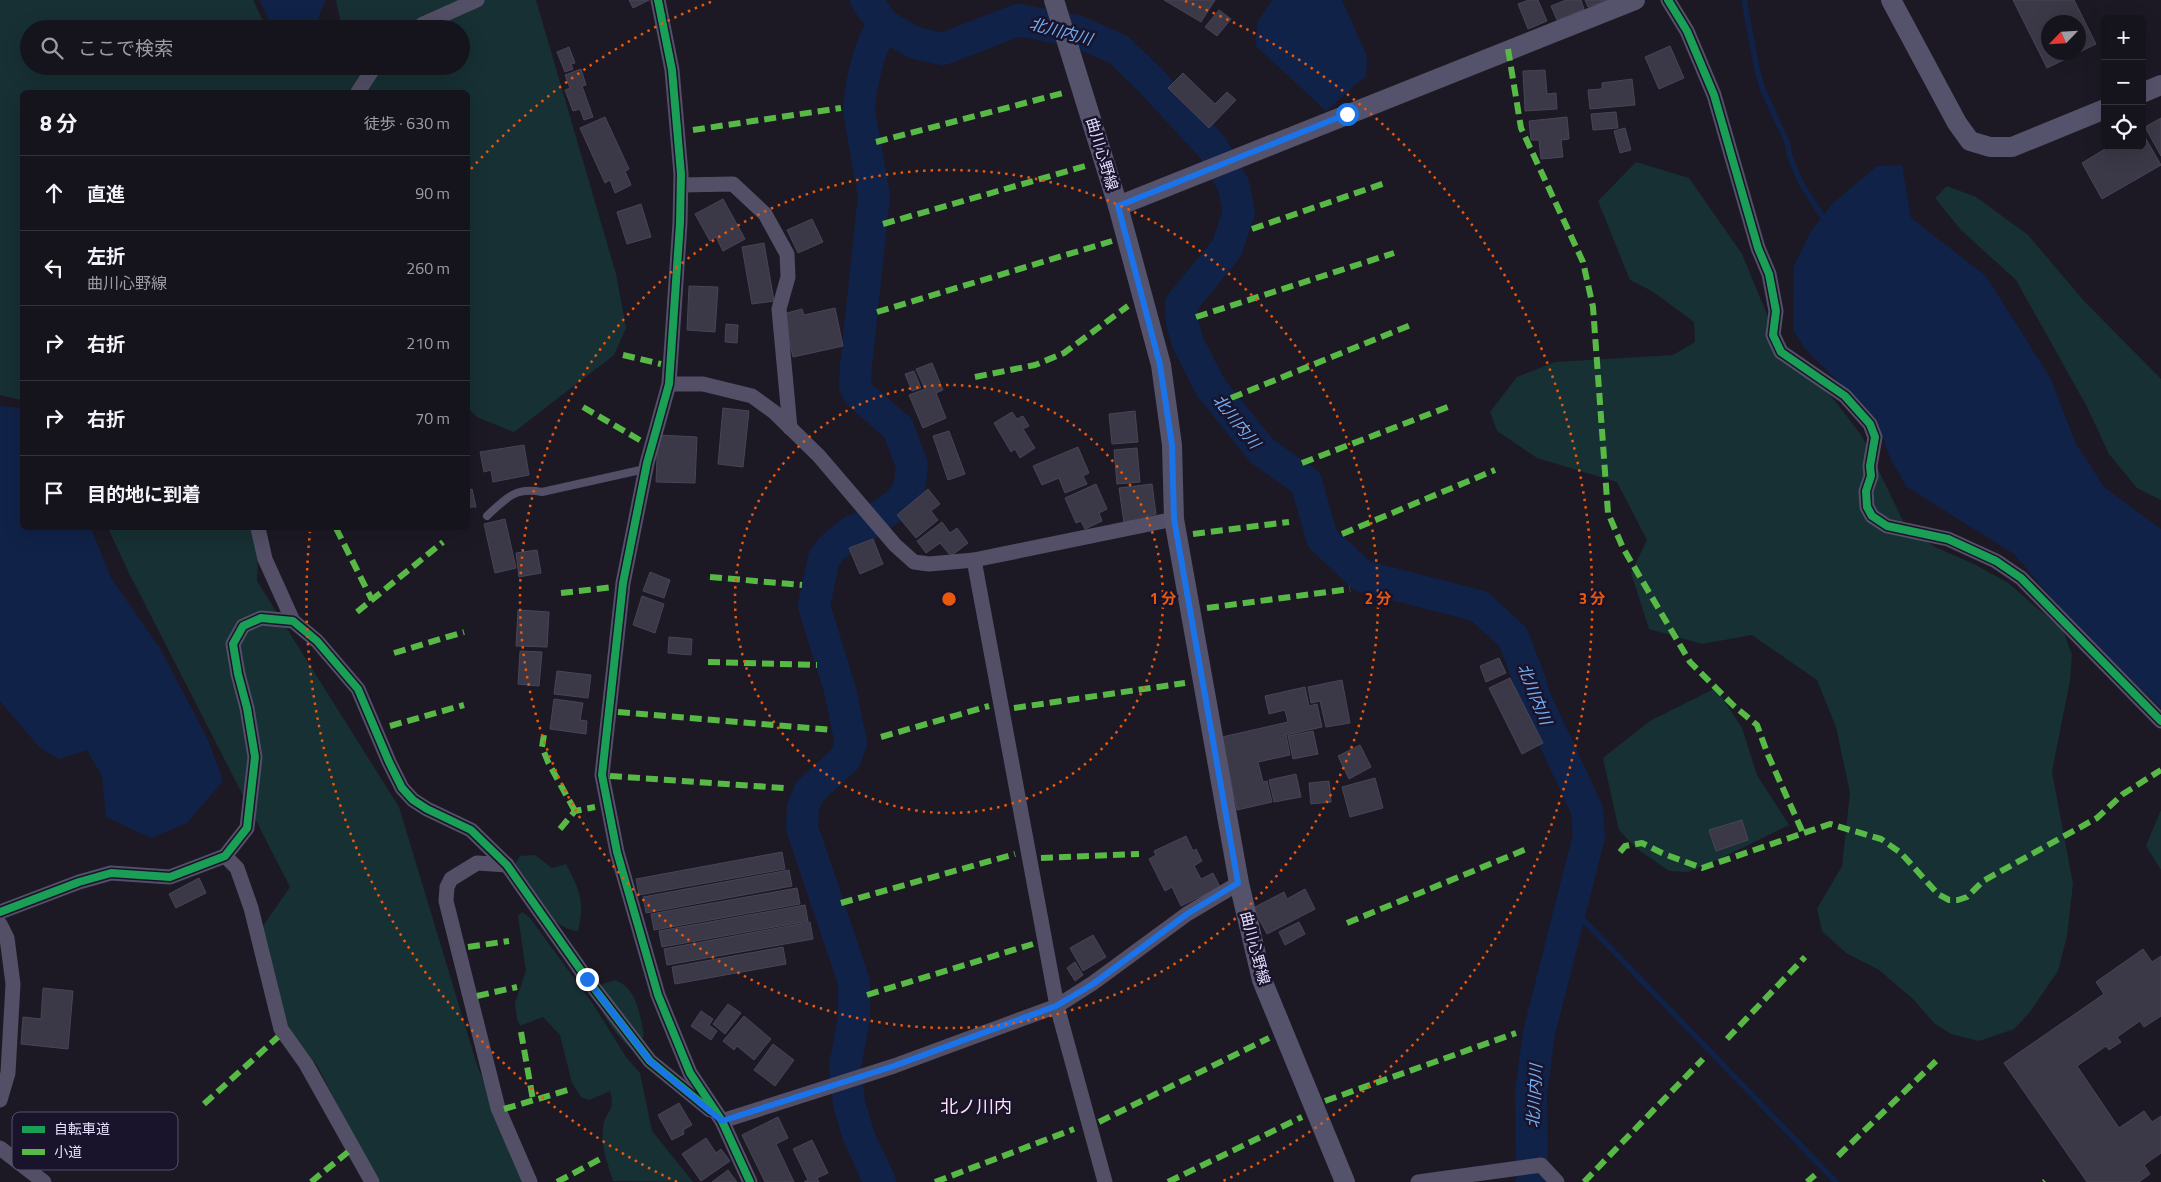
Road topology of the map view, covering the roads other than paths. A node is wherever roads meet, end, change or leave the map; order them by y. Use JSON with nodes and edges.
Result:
{"nodes":[{"id":1,"x":477,"y":0,"type":"edge"},
{"id":2,"x":658,"y":0,"type":"edge"},
{"id":3,"x":1054,"y":0,"type":"edge"},
{"id":4,"x":1635,"y":0,"type":"edge"},
{"id":5,"x":1668,"y":0,"type":"edge"},
{"id":6,"x":1891,"y":0,"type":"edge"},
{"id":7,"x":432,"y":20,"type":"edge"},
{"id":8,"x":369,"y":75,"type":"edge"},
{"id":9,"x":2161,"y":86,"type":"edge"},
{"id":10,"x":359,"y":90,"type":"edge"},
{"id":11,"x":2146,"y":92,"type":"edge"},
{"id":12,"x":2101,"y":110,"type":"edge"},
{"id":13,"x":681,"y":185,"type":"junction"},
{"id":14,"x":1118,"y":206,"type":"junction"},
{"id":15,"x":669,"y":384,"type":"junction"},
{"id":16,"x":790,"y":428,"type":"junction"},
{"id":17,"x":646,"y":469,"type":"junction"},
{"id":18,"x":487,"y":516,"type":"dead end"},
{"id":19,"x":1174,"y":519,"type":"junction"},
{"id":20,"x":258,"y":530,"type":"edge"},
{"id":21,"x":974,"y":560,"type":"junction"},
{"id":22,"x":292,"y":621,"type":"junction"},
{"id":23,"x":2161,"y":721,"type":"edge"},
{"id":24,"x":225,"y":856,"type":"junction"},
{"id":25,"x":507,"y":865,"type":"junction"},
{"id":26,"x":1238,"y":883,"type":"junction"},
{"id":27,"x":0,"y":912,"type":"edge"},
{"id":28,"x":0,"y":924,"type":"edge"},
{"id":29,"x":1056,"y":1006,"type":"junction"},
{"id":30,"x":0,"y":1100,"type":"edge"},
{"id":31,"x":722,"y":1121,"type":"junction"},
{"id":32,"x":0,"y":1148,"type":"edge"},
{"id":33,"x":12,"y":1157,"type":"edge"},
{"id":34,"x":28,"y":1170,"type":"edge"},
{"id":35,"x":44,"y":1182,"type":"edge"},
{"id":36,"x":372,"y":1182,"type":"edge"},
{"id":37,"x":530,"y":1182,"type":"edge"},
{"id":38,"x":750,"y":1182,"type":"edge"},
{"id":39,"x":1104,"y":1182,"type":"edge"},
{"id":40,"x":1345,"y":1182,"type":"edge"},
{"id":41,"x":1418,"y":1182,"type":"edge"},
{"id":42,"x":1557,"y":1182,"type":"edge"}],
"edges":[{"from":1,"to":7,"type":"street"},
{"from":2,"to":13,"type":"street"},
{"from":3,"to":14,"type":"main road","name":"曲川心野線"},
{"from":4,"to":14,"type":"main road"},
{"from":5,"to":23,"type":"street"},
{"from":6,"to":12,"type":"main road"},
{"from":8,"to":10,"type":"street"},
{"from":9,"to":11,"type":"main road"},
{"from":13,"to":15,"type":"street"},
{"from":13,"to":16,"type":"street"},
{"from":14,"to":19,"type":"main road","name":"曲川心野線"},
{"from":15,"to":16,"type":"street"},
{"from":15,"to":17,"type":"street"},
{"from":16,"to":21,"type":"street"},
{"from":17,"to":18,"type":"lane"},
{"from":17,"to":31,"type":"street"},
{"from":19,"to":21,"type":"street"},
{"from":19,"to":26,"type":"main road","name":"曲川心野線"},
{"from":20,"to":22,"type":"street"},
{"from":21,"to":29,"type":"street"},
{"from":22,"to":24,"type":"street"},
{"from":22,"to":25,"type":"street"},
{"from":24,"to":27,"type":"street"},
{"from":24,"to":36,"type":"street"},
{"from":25,"to":31,"type":"street"},
{"from":25,"to":37,"type":"street"},
{"from":26,"to":29,"type":"street"},
{"from":26,"to":40,"type":"main road","name":"曲川心野線"},
{"from":28,"to":30,"type":"street"},
{"from":29,"to":31,"type":"street"},
{"from":29,"to":39,"type":"street"},
{"from":31,"to":38,"type":"street"},
{"from":32,"to":33,"type":"street"},
{"from":34,"to":35,"type":"street"},
{"from":41,"to":42,"type":"street"}]}
